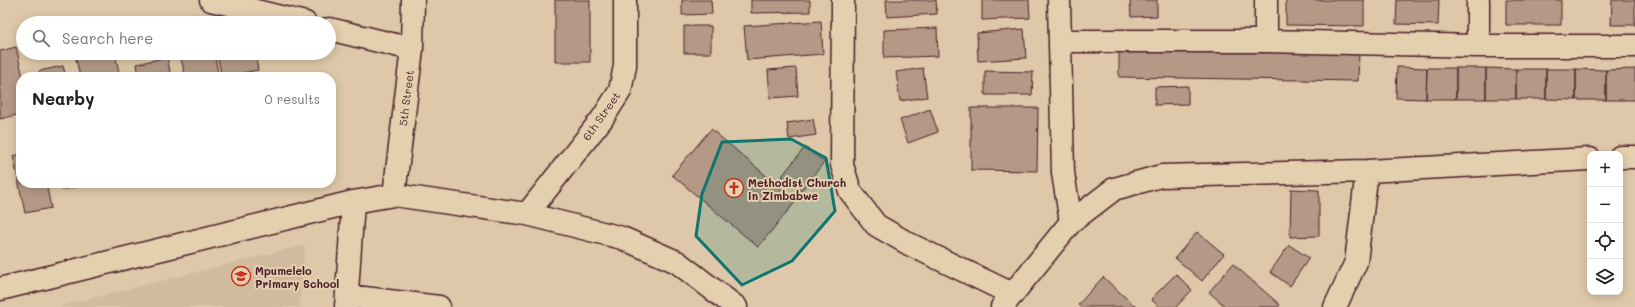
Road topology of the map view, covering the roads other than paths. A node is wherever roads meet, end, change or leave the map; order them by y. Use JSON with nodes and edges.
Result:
{"nodes":[{"id":1,"x":211,"y":0,"type":"edge"},
{"id":2,"x":413,"y":0,"type":"edge"},
{"id":3,"x":625,"y":0,"type":"edge"},
{"id":4,"x":843,"y":0,"type":"edge"},
{"id":5,"x":1059,"y":0,"type":"edge"},
{"id":6,"x":1266,"y":0,"type":"edge"},
{"id":7,"x":1478,"y":0,"type":"edge"},
{"id":8,"x":276,"y":16,"type":"edge"},
{"id":9,"x":336,"y":31,"type":"edge"},
{"id":10,"x":1060,"y":41,"type":"junction"},
{"id":11,"x":1266,"y":41,"type":"junction"},
{"id":12,"x":1478,"y":46,"type":"junction"},
{"id":13,"x":1635,"y":46,"type":"edge"},
{"id":14,"x":412,"y":49,"type":"junction"},
{"id":15,"x":1635,"y":156,"type":"edge"},
{"id":16,"x":1623,"y":157,"type":"edge"},
{"id":17,"x":1587,"y":159,"type":"edge"},
{"id":18,"x":1367,"y":171,"type":"junction"},
{"id":19,"x":394,"y":195,"type":"junction"},
{"id":20,"x":353,"y":202,"type":"junction"},
{"id":21,"x":527,"y":214,"type":"junction"},
{"id":22,"x":1071,"y":222,"type":"junction"},
{"id":23,"x":0,"y":290,"type":"edge"},
{"id":24,"x":1007,"y":300,"type":"edge"},
{"id":25,"x":346,"y":301,"type":"edge"},
{"id":26,"x":440,"y":307,"type":"edge"},
{"id":27,"x":736,"y":307,"type":"edge"},
{"id":28,"x":1335,"y":307,"type":"edge"}],
"edges":[{"from":1,"to":8,"type":"street"},
{"from":2,"to":14,"type":"street","name":"5th Street"},
{"from":3,"to":21,"type":"street","name":"6th Street"},
{"from":4,"to":24,"type":"street"},
{"from":5,"to":10,"type":"street"},
{"from":6,"to":11,"type":"street"},
{"from":7,"to":12,"type":"street"},
{"from":9,"to":14,"type":"street"},
{"from":10,"to":11,"type":"street"},
{"from":10,"to":22,"type":"street"},
{"from":11,"to":12,"type":"street"},
{"from":12,"to":13,"type":"street"},
{"from":14,"to":19,"type":"street","name":"5th Street"},
{"from":15,"to":16,"type":"street"},
{"from":17,"to":18,"type":"street"},
{"from":18,"to":22,"type":"street"},
{"from":18,"to":28,"type":"street"},
{"from":19,"to":20,"type":"street"},
{"from":19,"to":21,"type":"street"},
{"from":20,"to":23,"type":"street"},
{"from":20,"to":25,"type":"street"},
{"from":21,"to":27,"type":"street"},
{"from":22,"to":24,"type":"street"},
{"from":25,"to":26,"type":"street"}]}
